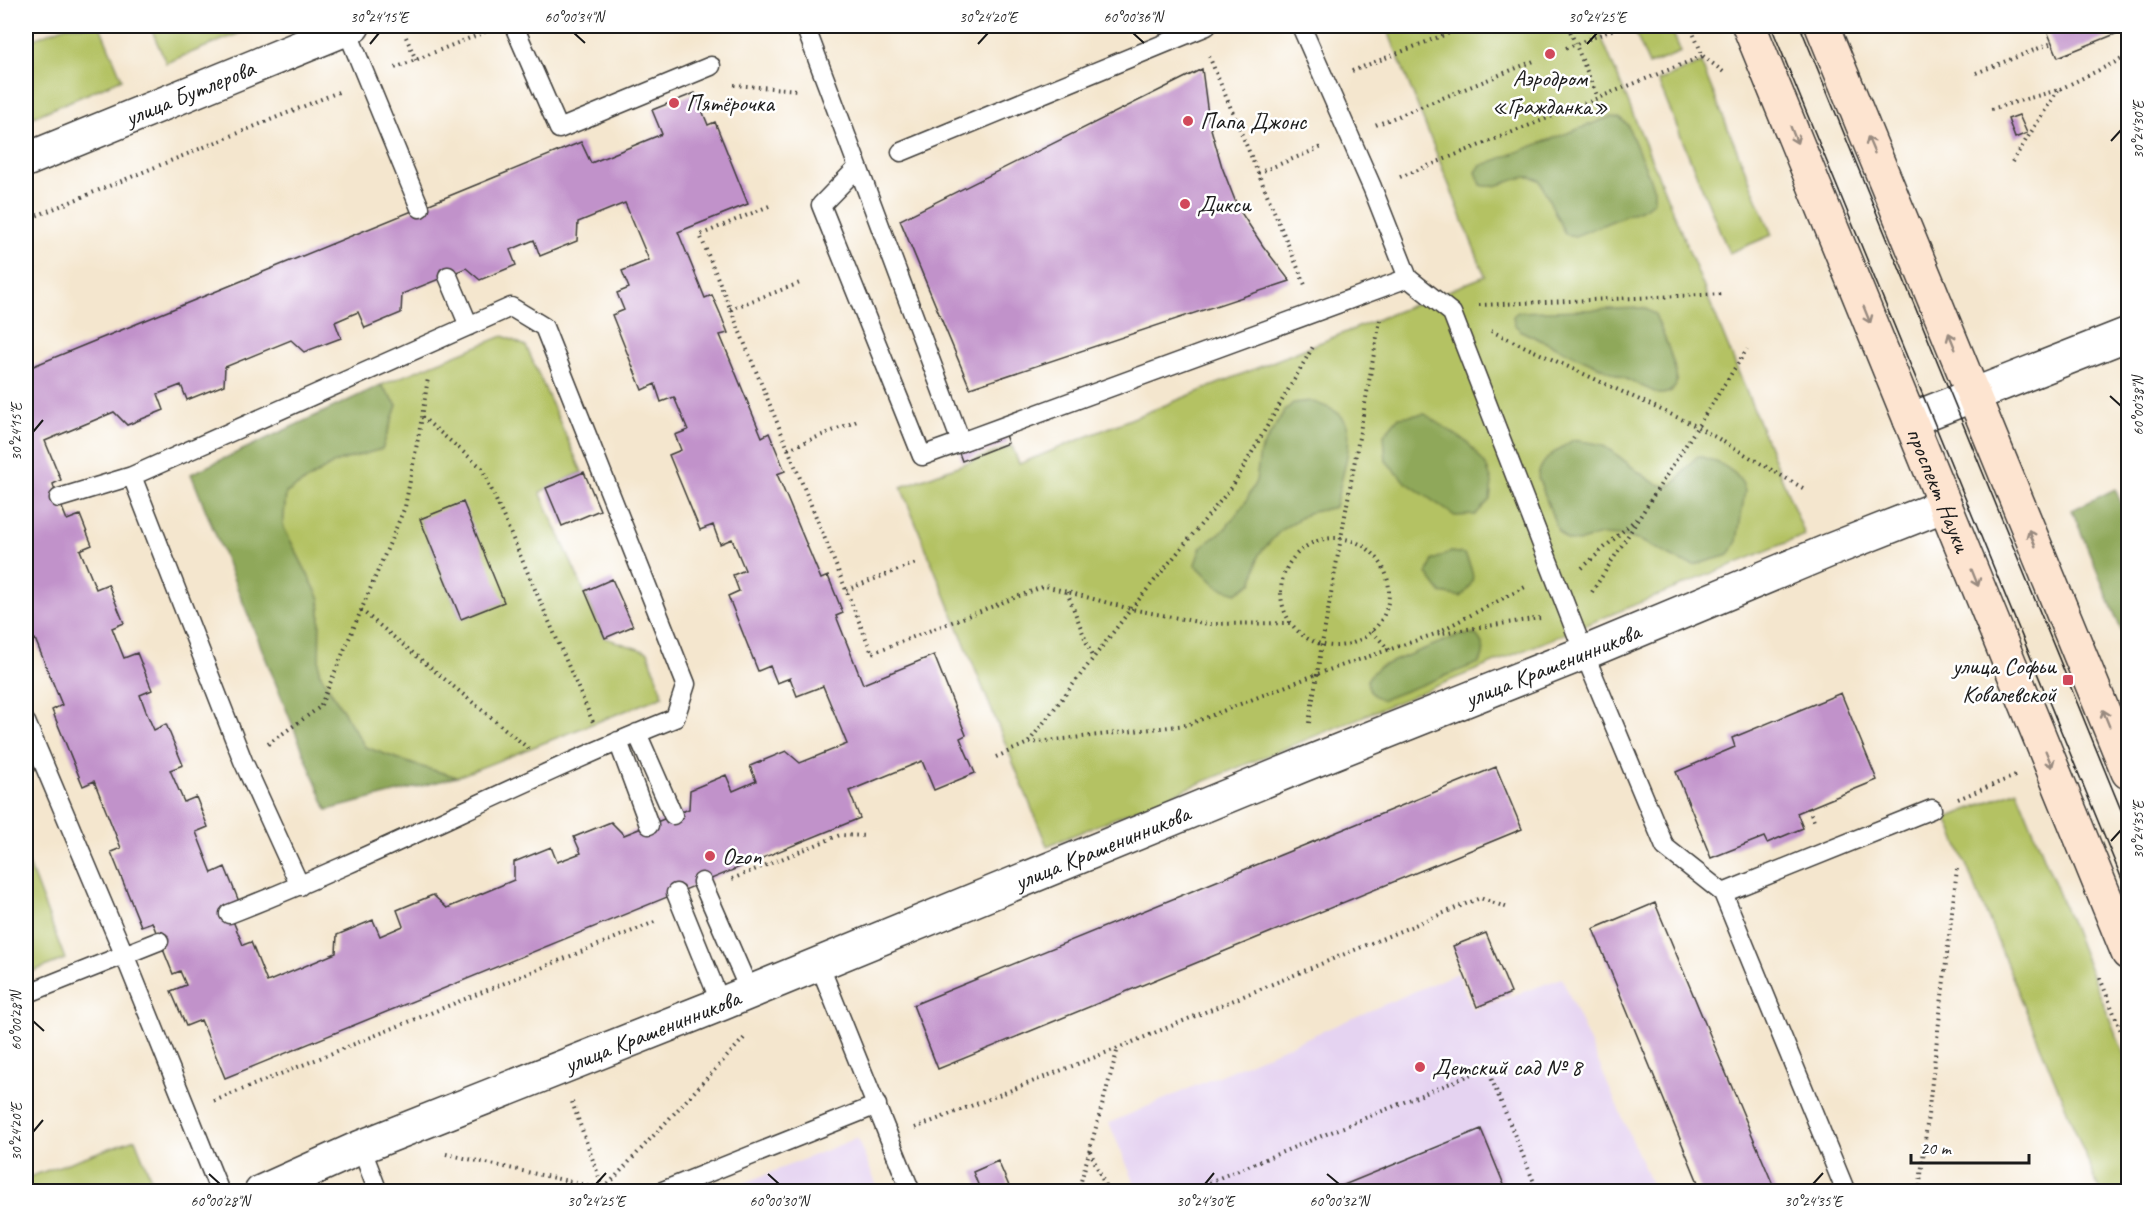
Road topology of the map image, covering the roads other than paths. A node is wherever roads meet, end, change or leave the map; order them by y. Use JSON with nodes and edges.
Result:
{"nodes":[{"id":1,"x":514,"y":26,"type":"edge"},
{"id":2,"x":805,"y":26,"type":"edge"},
{"id":3,"x":1207,"y":26,"type":"edge"},
{"id":4,"x":1301,"y":26,"type":"edge"},
{"id":5,"x":1749,"y":26,"type":"edge"},
{"id":6,"x":1822,"y":26,"type":"edge"},
{"id":7,"x":349,"y":27,"type":"edge"},
{"id":8,"x":711,"y":66,"type":"dead end"},
{"id":9,"x":902,"y":152,"type":"dead end"},
{"id":10,"x":26,"y":160,"type":"edge"},
{"id":11,"x":858,"y":167,"type":"junction"},
{"id":12,"x":420,"y":208,"type":"dead end"},
{"id":13,"x":448,"y":276,"type":"dead end"},
{"id":14,"x":1408,"y":278,"type":"junction"},
{"id":15,"x":469,"y":326,"type":"junction"},
{"id":16,"x":2128,"y":334,"type":"edge"},
{"id":17,"x":1973,"y":395,"type":"junction"},
{"id":18,"x":1910,"y":420,"type":"junction"},
{"id":19,"x":961,"y":442,"type":"junction"},
{"id":20,"x":132,"y":476,"type":"junction"},
{"id":21,"x":59,"y":498,"type":"dead end"},
{"id":22,"x":1945,"y":505,"type":"junction"},
{"id":23,"x":1575,"y":630,"type":"junction"},
{"id":24,"x":26,"y":722,"type":"edge"},
{"id":25,"x":637,"y":734,"type":"junction"},
{"id":26,"x":611,"y":744,"type":"junction"},
{"id":27,"x":2128,"y":772,"type":"edge"},
{"id":28,"x":1932,"y":809,"type":"road end"},
{"id":29,"x":673,"y":815,"type":"dead end"},
{"id":30,"x":649,"y":825,"type":"dead end"},
{"id":31,"x":300,"y":886,"type":"junction"},
{"id":32,"x":704,"y":886,"type":"road end"},
{"id":33,"x":676,"y":893,"type":"dead end"},
{"id":34,"x":1723,"y":894,"type":"junction"},
{"id":35,"x":229,"y":914,"type":"dead end"},
{"id":36,"x":159,"y":941,"type":"dead end"},
{"id":37,"x":2128,"y":953,"type":"edge"},
{"id":38,"x":124,"y":954,"type":"junction"},
{"id":39,"x":819,"y":964,"type":"junction"},
{"id":40,"x":26,"y":994,"type":"edge"},
{"id":41,"x":735,"y":998,"type":"junction"},
{"id":42,"x":877,"y":1105,"type":"junction"},
{"id":43,"x":361,"y":1147,"type":"junction"},
{"id":44,"x":220,"y":1191,"type":"edge"},
{"id":45,"x":261,"y":1191,"type":"edge"},
{"id":46,"x":378,"y":1191,"type":"edge"},
{"id":47,"x":660,"y":1191,"type":"edge"},
{"id":48,"x":911,"y":1191,"type":"edge"},
{"id":49,"x":1846,"y":1191,"type":"edge"}],
"edges":[{"from":1,"to":8,"type":"lane"},
{"from":2,"to":11,"type":"lane"},
{"from":3,"to":9,"type":"lane"},
{"from":4,"to":14,"type":"lane"},
{"from":5,"to":18,"type":"main road","name":"проспект Науки","one_way":true},
{"from":17,"to":6,"type":"main road","one_way":true},
{"from":7,"to":10,"type":"street","name":"улица Бутлерова"},
{"from":7,"to":12,"type":"lane"},
{"from":11,"to":19,"type":"lane"},
{"from":11,"to":19,"type":"lane"},
{"from":13,"to":15,"type":"lane"},
{"from":14,"to":19,"type":"lane"},
{"from":14,"to":23,"type":"lane"},
{"from":15,"to":20,"type":"lane"},
{"from":15,"to":25,"type":"lane"},
{"from":16,"to":17,"type":"street"},
{"from":17,"to":18,"type":"street"},
{"from":27,"to":17,"type":"main road","one_way":true},
{"from":18,"to":22,"type":"main road","name":"проспект Науки"},
{"from":20,"to":21,"type":"lane"},
{"from":20,"to":31,"type":"lane"},
{"from":22,"to":23,"type":"street","name":"улица Крашенинникова"},
{"from":22,"to":37,"type":"main road","name":"проспект Науки","one_way":true},
{"from":23,"to":34,"type":"lane"},
{"from":23,"to":39,"type":"street","name":"улица Крашенинникова"},
{"from":24,"to":38,"type":"lane"},
{"from":25,"to":26,"type":"lane"},
{"from":25,"to":29,"type":"lane"},
{"from":26,"to":30,"type":"lane"},
{"from":26,"to":31,"type":"lane"},
{"from":28,"to":34,"type":"lane"},
{"from":31,"to":35,"type":"lane"},
{"from":32,"to":41,"type":"lane"},
{"from":33,"to":41,"type":"lane"},
{"from":34,"to":49,"type":"lane"},
{"from":36,"to":38,"type":"lane"},
{"from":38,"to":40,"type":"lane"},
{"from":38,"to":44,"type":"lane"},
{"from":39,"to":41,"type":"street","name":"улица Крашенинникова"},
{"from":39,"to":42,"type":"lane"},
{"from":41,"to":43,"type":"street","name":"улица Крашенинникова"},
{"from":42,"to":47,"type":"lane"},
{"from":42,"to":48,"type":"lane"},
{"from":43,"to":45,"type":"street","name":"улица Крашенинникова"},
{"from":43,"to":46,"type":"lane"}]}
